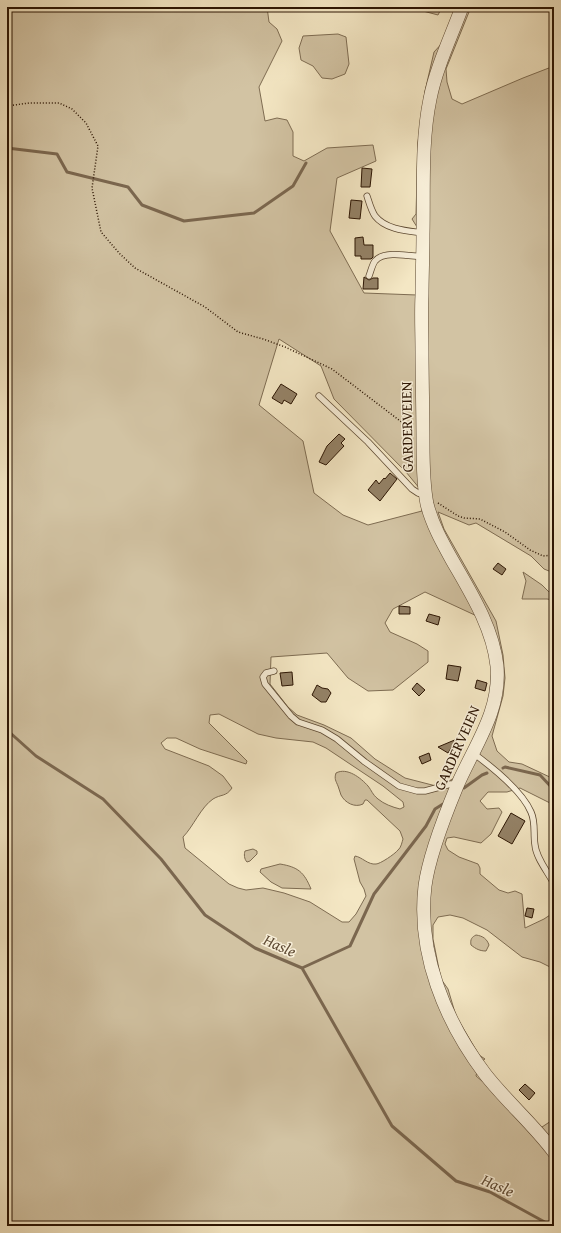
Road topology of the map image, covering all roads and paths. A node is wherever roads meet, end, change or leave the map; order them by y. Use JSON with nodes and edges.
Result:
{"nodes":[{"id":1,"x":462,"y":7,"type":"edge"},
{"id":2,"x":7,"y":106,"type":"edge"},
{"id":3,"x":366,"y":196,"type":"dead end"},
{"id":4,"x":423,"y":234,"type":"junction"},
{"id":5,"x":423,"y":257,"type":"junction"},
{"id":6,"x":369,"y":276,"type":"dead end"},
{"id":7,"x":319,"y":396,"type":"dead end"},
{"id":8,"x":423,"y":433,"type":"junction"},
{"id":9,"x":426,"y":495,"type":"junction"},
{"id":10,"x":554,"y":555,"type":"edge"},
{"id":11,"x":274,"y":671,"type":"dead end"},
{"id":12,"x":473,"y":753,"type":"junction"},
{"id":13,"x":458,"y":784,"type":"junction"},
{"id":14,"x":554,"y":884,"type":"edge"},
{"id":15,"x":552,"y":1145,"type":"edge"}],
"edges":[{"from":1,"to":4,"type":"street","name":"GARDERVEIEN"},
{"from":2,"to":8,"type":"path"},
{"from":3,"to":4,"type":"lane"},
{"from":4,"to":5,"type":"street","name":"GARDERVEIEN"},
{"from":5,"to":6,"type":"lane"},
{"from":5,"to":8,"type":"street","name":"GARDERVEIEN"},
{"from":7,"to":9,"type":"lane"},
{"from":8,"to":9,"type":"street","name":"GARDERVEIEN"},
{"from":9,"to":10,"type":"path"},
{"from":9,"to":12,"type":"street","name":"GARDERVEIEN"},
{"from":11,"to":13,"type":"lane"},
{"from":12,"to":13,"type":"street","name":"GARDERVEIEN"},
{"from":12,"to":14,"type":"lane"},
{"from":13,"to":15,"type":"street","name":"GARDERVEIEN"}]}
